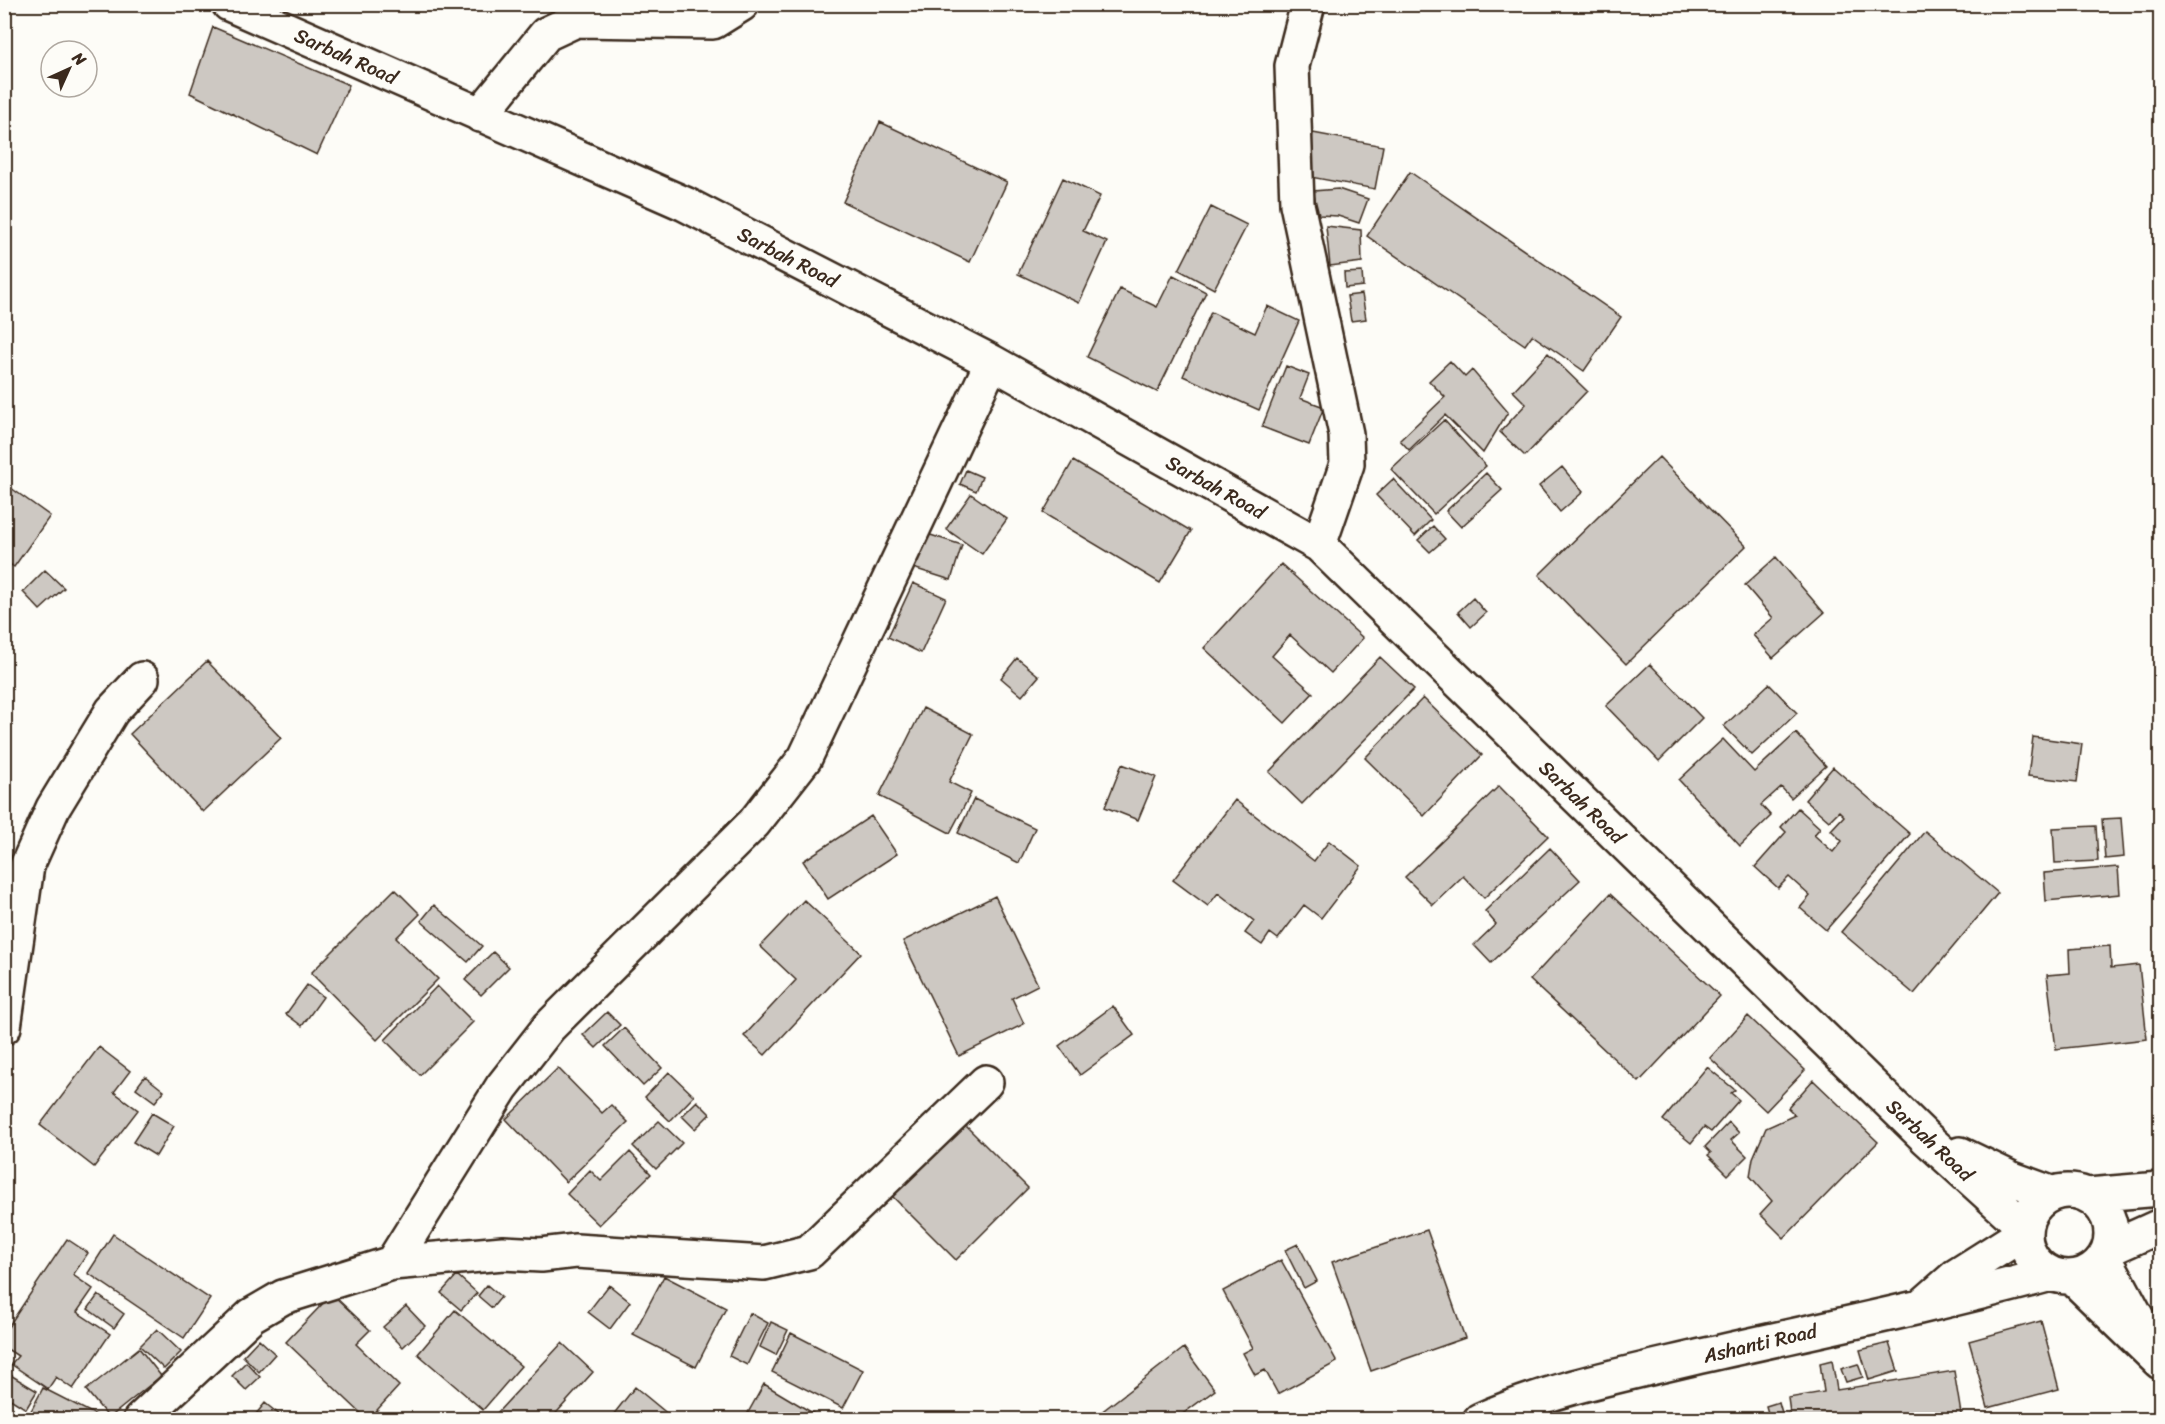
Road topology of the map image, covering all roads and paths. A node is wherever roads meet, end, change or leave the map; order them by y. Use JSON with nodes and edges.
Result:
{"nodes":[{"id":1,"x":229,"y":4,"type":"edge"},
{"id":2,"x":742,"y":4,"type":"edge"},
{"id":3,"x":1308,"y":4,"type":"edge"},
{"id":4,"x":480,"y":115,"type":"junction"},
{"id":5,"x":992,"y":362,"type":"junction"},
{"id":6,"x":1318,"y":544,"type":"junction"},
{"id":7,"x":142,"y":679,"type":"dead end"},
{"id":8,"x":4,"y":1027,"type":"edge"},
{"id":9,"x":986,"y":1082,"type":"dead end"},
{"id":10,"x":1926,"y":1138,"type":"junction"},
{"id":11,"x":2160,"y":1189,"type":"edge"},
{"id":12,"x":2051,"y":1193,"type":"junction"},
{"id":13,"x":2088,"y":1195,"type":"junction"},
{"id":14,"x":2160,"y":1226,"type":"edge"},
{"id":15,"x":2024,"y":1230,"type":"junction"},
{"id":16,"x":2107,"y":1254,"type":"junction"},
{"id":17,"x":392,"y":1263,"type":"junction"},
{"id":18,"x":2061,"y":1276,"type":"junction"},
{"id":19,"x":1922,"y":1306,"type":"junction"},
{"id":20,"x":2160,"y":1362,"type":"edge"},
{"id":21,"x":140,"y":1419,"type":"edge"},
{"id":22,"x":1480,"y":1419,"type":"edge"}],
"edges":[{"from":1,"to":4,"type":"street","name":"Sarbah Road"},
{"from":2,"to":4,"type":"street"},
{"from":3,"to":6,"type":"street"},
{"from":4,"to":5,"type":"street","name":"Sarbah Road"},
{"from":5,"to":6,"type":"street","name":"Sarbah Road"},
{"from":5,"to":17,"type":"street"},
{"from":6,"to":10,"type":"street","name":"Sarbah Road"},
{"from":7,"to":8,"type":"street"},
{"from":9,"to":17,"type":"street"},
{"from":10,"to":12,"type":"street"},
{"from":10,"to":15,"type":"street","name":"Sarbah Road"},
{"from":11,"to":13,"type":"street"},
{"from":12,"to":13,"type":"street"},
{"from":12,"to":15,"type":"street"},
{"from":13,"to":16,"type":"street"},
{"from":14,"to":16,"type":"street"},
{"from":15,"to":18,"type":"street"},
{"from":15,"to":19,"type":"street","name":"Ashanti Road"},
{"from":16,"to":18,"type":"street"},
{"from":16,"to":20,"type":"street"},
{"from":17,"to":21,"type":"street"},
{"from":18,"to":19,"type":"street"},
{"from":18,"to":20,"type":"street"},
{"from":19,"to":22,"type":"street","name":"Ashanti Road"}]}
